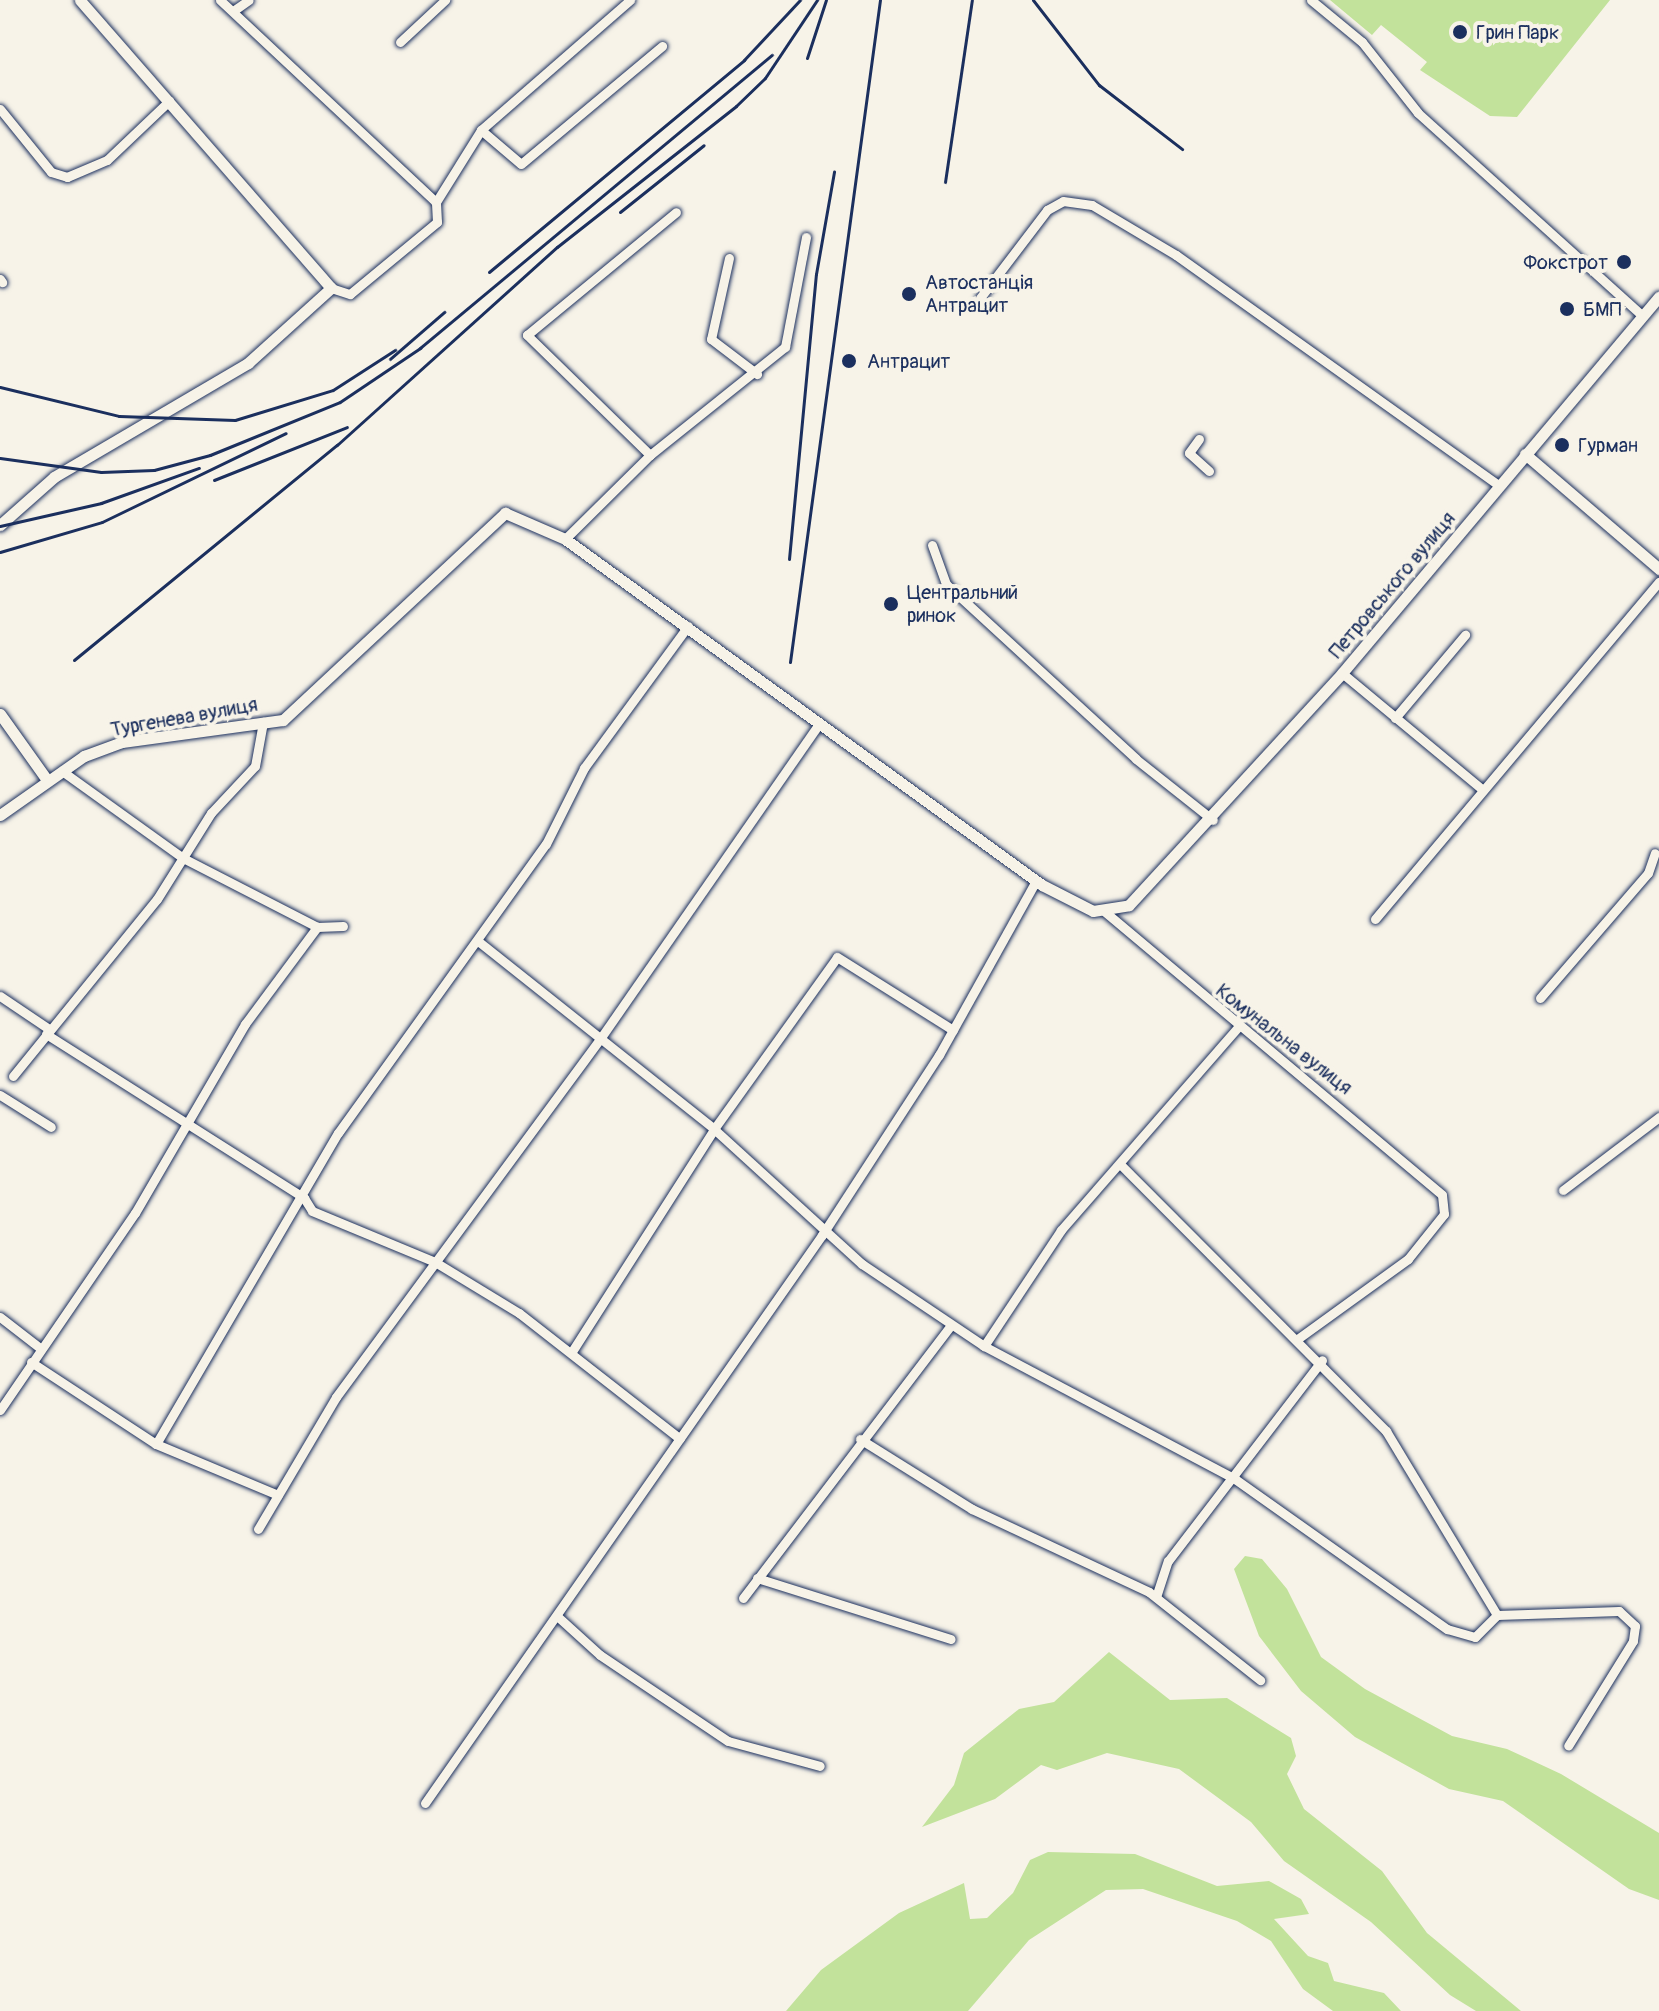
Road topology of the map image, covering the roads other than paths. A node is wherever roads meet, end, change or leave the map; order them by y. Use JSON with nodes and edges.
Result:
{"nodes":[{"id":1,"x":80,"y":0,"type":"edge"},
{"id":2,"x":220,"y":0,"type":"edge"},
{"id":3,"x":249,"y":0,"type":"edge"},
{"id":4,"x":445,"y":0,"type":"edge"},
{"id":5,"x":630,"y":0,"type":"edge"},
{"id":6,"x":1311,"y":0,"type":"edge"},
{"id":7,"x":233,"y":11,"type":"junction"},
{"id":8,"x":400,"y":42,"type":"dead end"},
{"id":9,"x":662,"y":46,"type":"dead end"},
{"id":10,"x":169,"y":101,"type":"junction"},
{"id":11,"x":0,"y":109,"type":"edge"},
{"id":12,"x":481,"y":130,"type":"junction"},
{"id":13,"x":436,"y":202,"type":"junction"},
{"id":14,"x":676,"y":212,"type":"dead end"},
{"id":15,"x":806,"y":237,"type":"dead end"},
{"id":16,"x":729,"y":258,"type":"dead end"},
{"id":17,"x":331,"y":288,"type":"junction"},
{"id":18,"x":1659,"y":297,"type":"edge"},
{"id":19,"x":980,"y":298,"type":"dead end"},
{"id":20,"x":1643,"y":316,"type":"junction"},
{"id":21,"x":757,"y":374,"type":"junction"},
{"id":22,"x":1199,"y":439,"type":"dead end"},
{"id":23,"x":1525,"y":454,"type":"junction"},
{"id":24,"x":650,"y":455,"type":"junction"},
{"id":25,"x":1209,"y":471,"type":"dead end"},
{"id":26,"x":1499,"y":485,"type":"junction"},
{"id":27,"x":1,"y":518,"type":"edge"},
{"id":28,"x":565,"y":539,"type":"junction"},
{"id":29,"x":932,"y":545,"type":"dead end"},
{"id":30,"x":1659,"y":569,"type":"edge"},
{"id":31,"x":1659,"y":582,"type":"edge"},
{"id":32,"x":688,"y":626,"type":"junction"},
{"id":33,"x":1465,"y":635,"type":"dead end"},
{"id":34,"x":1342,"y":673,"type":"junction"},
{"id":35,"x":0,"y":714,"type":"edge"},
{"id":36,"x":1395,"y":718,"type":"junction"},
{"id":37,"x":263,"y":722,"type":"junction"},
{"id":38,"x":818,"y":725,"type":"junction"},
{"id":39,"x":62,"y":771,"type":"junction"},
{"id":40,"x":47,"y":780,"type":"junction"},
{"id":41,"x":1483,"y":790,"type":"junction"},
{"id":42,"x":0,"y":815,"type":"edge"},
{"id":43,"x":1213,"y":820,"type":"junction"},
{"id":44,"x":1658,"y":852,"type":"edge"},
{"id":45,"x":183,"y":858,"type":"junction"},
{"id":46,"x":1036,"y":881,"type":"junction"},
{"id":47,"x":1104,"y":911,"type":"junction"},
{"id":48,"x":1375,"y":919,"type":"dead end"},
{"id":49,"x":343,"y":926,"type":"dead end"},
{"id":50,"x":317,"y":927,"type":"junction"},
{"id":51,"x":478,"y":941,"type":"junction"},
{"id":52,"x":0,"y":996,"type":"edge"},
{"id":53,"x":1540,"y":998,"type":"dead end"},
{"id":54,"x":1238,"y":1027,"type":"junction"},
{"id":55,"x":953,"y":1030,"type":"junction"},
{"id":56,"x":48,"y":1032,"type":"junction"},
{"id":57,"x":602,"y":1036,"type":"junction"},
{"id":58,"x":13,"y":1076,"type":"dead end"},
{"id":59,"x":0,"y":1095,"type":"edge"},
{"id":60,"x":1659,"y":1117,"type":"edge"},
{"id":61,"x":182,"y":1125,"type":"junction"},
{"id":62,"x":51,"y":1127,"type":"dead end"},
{"id":63,"x":714,"y":1129,"type":"junction"},
{"id":64,"x":1120,"y":1164,"type":"junction"},
{"id":65,"x":1563,"y":1190,"type":"dead end"},
{"id":66,"x":304,"y":1198,"type":"junction"},
{"id":67,"x":822,"y":1235,"type":"junction"},
{"id":68,"x":435,"y":1262,"type":"junction"},
{"id":69,"x":0,"y":1317,"type":"edge"},
{"id":70,"x":951,"y":1325,"type":"junction"},
{"id":71,"x":1299,"y":1338,"type":"junction"},
{"id":72,"x":984,"y":1346,"type":"junction"},
{"id":73,"x":40,"y":1348,"type":"junction"},
{"id":74,"x":571,"y":1353,"type":"junction"},
{"id":75,"x":1322,"y":1360,"type":"junction"},
{"id":76,"x":31,"y":1362,"type":"junction"},
{"id":77,"x":0,"y":1410,"type":"edge"},
{"id":78,"x":680,"y":1439,"type":"junction"},
{"id":79,"x":860,"y":1439,"type":"junction"},
{"id":80,"x":156,"y":1444,"type":"junction"},
{"id":81,"x":1235,"y":1479,"type":"junction"},
{"id":82,"x":278,"y":1495,"type":"junction"},
{"id":83,"x":258,"y":1529,"type":"dead end"},
{"id":84,"x":757,"y":1578,"type":"junction"},
{"id":85,"x":1156,"y":1597,"type":"junction"},
{"id":86,"x":743,"y":1598,"type":"dead end"},
{"id":87,"x":1497,"y":1615,"type":"junction"},
{"id":88,"x":557,"y":1616,"type":"junction"},
{"id":89,"x":951,"y":1639,"type":"dead end"},
{"id":90,"x":1260,"y":1680,"type":"dead end"},
{"id":91,"x":1568,"y":1746,"type":"dead end"},
{"id":92,"x":820,"y":1766,"type":"dead end"},
{"id":93,"x":425,"y":1803,"type":"dead end"}],
"edges":[{"from":1,"to":10,"type":"street"},
{"from":2,"to":7,"type":"street"},
{"from":3,"to":7,"type":"street"},
{"from":4,"to":8,"type":"street"},
{"from":5,"to":12,"type":"street"},
{"from":6,"to":20,"type":"street"},
{"from":7,"to":13,"type":"street"},
{"from":9,"to":12,"type":"street"},
{"from":10,"to":11,"type":"street"},
{"from":10,"to":17,"type":"street"},
{"from":12,"to":13,"type":"street"},
{"from":13,"to":17,"type":"street"},
{"from":14,"to":24,"type":"street"},
{"from":15,"to":21,"type":"street"},
{"from":16,"to":21,"type":"street"},
{"from":17,"to":27,"type":"street"},
{"from":18,"to":20,"type":"street","name":"Петровського вулиця"},
{"from":19,"to":26,"type":"street"},
{"from":20,"to":23,"type":"street","name":"Петровського вулиця"},
{"from":21,"to":24,"type":"street"},
{"from":22,"to":25,"type":"street"},
{"from":23,"to":26,"type":"street","name":"Петровського вулиця"},
{"from":23,"to":30,"type":"street"},
{"from":24,"to":28,"type":"street"},
{"from":26,"to":34,"type":"street","name":"Петровського вулиця"},
{"from":28,"to":32,"type":"street"},
{"from":28,"to":37,"type":"street","name":"Тургенева вулиця"},
{"from":29,"to":43,"type":"street"},
{"from":31,"to":41,"type":"street"},
{"from":32,"to":38,"type":"street"},
{"from":32,"to":51,"type":"street"},
{"from":33,"to":36,"type":"street"},
{"from":34,"to":36,"type":"street"},
{"from":34,"to":43,"type":"street","name":"Петровського вулиця"},
{"from":35,"to":40,"type":"street"},
{"from":36,"to":41,"type":"street"},
{"from":37,"to":39,"type":"street","name":"Тургенева вулиця"},
{"from":37,"to":45,"type":"street"},
{"from":38,"to":46,"type":"street"},
{"from":38,"to":57,"type":"street"},
{"from":39,"to":40,"type":"street","name":"Тургенева вулиця"},
{"from":39,"to":45,"type":"street"},
{"from":40,"to":42,"type":"street","name":"Тургенева вулиця"},
{"from":41,"to":48,"type":"street"},
{"from":43,"to":47,"type":"street","name":"Петровського вулиця"},
{"from":44,"to":53,"type":"street"},
{"from":45,"to":50,"type":"street"},
{"from":45,"to":56,"type":"street"},
{"from":46,"to":47,"type":"street"},
{"from":46,"to":55,"type":"street"},
{"from":47,"to":54,"type":"street","name":"Комунальна вулиця"},
{"from":49,"to":50,"type":"street"},
{"from":50,"to":61,"type":"street"},
{"from":51,"to":57,"type":"street"},
{"from":51,"to":66,"type":"street"},
{"from":52,"to":56,"type":"street"},
{"from":54,"to":64,"type":"street"},
{"from":54,"to":71,"type":"street","name":"Комунальна вулиця"},
{"from":55,"to":63,"type":"street"},
{"from":55,"to":67,"type":"street"},
{"from":56,"to":58,"type":"street"},
{"from":56,"to":61,"type":"street"},
{"from":57,"to":63,"type":"street"},
{"from":57,"to":68,"type":"street"},
{"from":59,"to":62,"type":"street"},
{"from":60,"to":65,"type":"street"},
{"from":61,"to":66,"type":"street"},
{"from":61,"to":73,"type":"street"},
{"from":63,"to":67,"type":"street"},
{"from":63,"to":74,"type":"street"},
{"from":64,"to":71,"type":"street"},
{"from":64,"to":72,"type":"street"},
{"from":66,"to":68,"type":"street"},
{"from":66,"to":80,"type":"street"},
{"from":67,"to":70,"type":"street"},
{"from":67,"to":78,"type":"street"},
{"from":68,"to":74,"type":"street"},
{"from":68,"to":82,"type":"street"},
{"from":69,"to":73,"type":"street"},
{"from":70,"to":72,"type":"street"},
{"from":70,"to":79,"type":"street"},
{"from":71,"to":75,"type":"street"},
{"from":72,"to":81,"type":"street"},
{"from":73,"to":76,"type":"street"},
{"from":74,"to":78,"type":"street"},
{"from":75,"to":81,"type":"street"},
{"from":75,"to":87,"type":"street"},
{"from":76,"to":77,"type":"street"},
{"from":76,"to":80,"type":"street"},
{"from":78,"to":88,"type":"street"},
{"from":79,"to":84,"type":"street"},
{"from":79,"to":85,"type":"street"},
{"from":80,"to":82,"type":"street"},
{"from":81,"to":85,"type":"street"},
{"from":81,"to":87,"type":"street"},
{"from":82,"to":83,"type":"street"},
{"from":84,"to":86,"type":"street"},
{"from":84,"to":89,"type":"street"},
{"from":85,"to":90,"type":"street"},
{"from":87,"to":91,"type":"street"},
{"from":88,"to":92,"type":"street"},
{"from":88,"to":93,"type":"street"}]}
